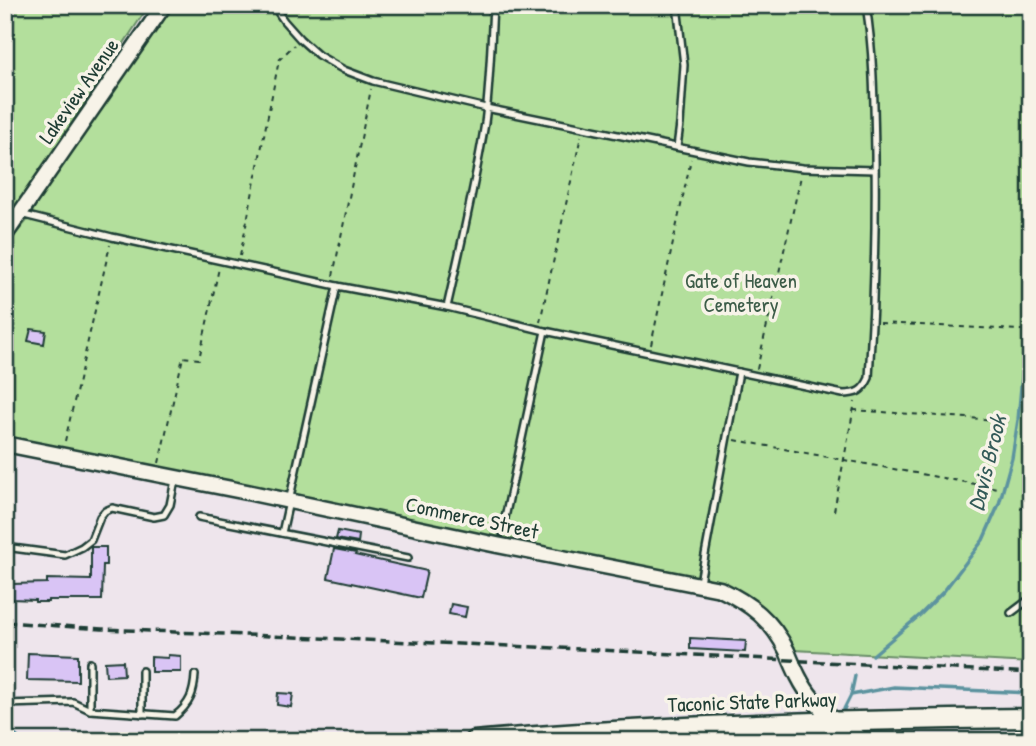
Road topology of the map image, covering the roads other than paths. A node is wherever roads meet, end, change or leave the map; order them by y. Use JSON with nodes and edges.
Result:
{"nodes":[{"id":1,"x":164,"y":5,"type":"edge"},
{"id":2,"x":273,"y":5,"type":"edge"},
{"id":3,"x":493,"y":5,"type":"edge"},
{"id":4,"x":677,"y":5,"type":"edge"},
{"id":5,"x":866,"y":5,"type":"edge"},
{"id":6,"x":486,"y":108,"type":"junction"},
{"id":7,"x":677,"y":148,"type":"junction"},
{"id":8,"x":875,"y":170,"type":"junction"},
{"id":9,"x":19,"y":214,"type":"junction"},
{"id":10,"x":5,"y":235,"type":"edge"},
{"id":11,"x":334,"y":285,"type":"junction"},
{"id":12,"x":447,"y":307,"type":"junction"},
{"id":13,"x":542,"y":330,"type":"junction"},
{"id":14,"x":739,"y":372,"type":"junction"},
{"id":15,"x":5,"y":444,"type":"edge"},
{"id":16,"x":175,"y":478,"type":"junction"},
{"id":17,"x":289,"y":501,"type":"junction"},
{"id":18,"x":200,"y":517,"type":"dead end"},
{"id":19,"x":502,"y":532,"type":"dead end"},
{"id":20,"x":282,"y":533,"type":"junction"},
{"id":21,"x":5,"y":547,"type":"edge"},
{"id":22,"x":408,"y":558,"type":"dead end"},
{"id":23,"x":699,"y":584,"type":"junction"},
{"id":24,"x":1031,"y":598,"type":"edge"},
{"id":25,"x":1011,"y":613,"type":"dead end"},
{"id":26,"x":90,"y":663,"type":"dead end"},
{"id":27,"x":142,"y":671,"type":"dead end"},
{"id":28,"x":195,"y":675,"type":"dead end"},
{"id":29,"x":5,"y":704,"type":"edge"},
{"id":30,"x":90,"y":710,"type":"junction"},
{"id":31,"x":142,"y":714,"type":"junction"},
{"id":32,"x":1031,"y":718,"type":"edge"},
{"id":33,"x":837,"y":722,"type":"junction"},
{"id":34,"x":1031,"y":730,"type":"edge"},
{"id":35,"x":859,"y":737,"type":"edge"},
{"id":36,"x":474,"y":741,"type":"edge"},
{"id":37,"x":630,"y":741,"type":"edge"}],
"edges":[{"from":1,"to":9,"type":"street","name":"Lakeview Avenue"},
{"from":2,"to":6,"type":"lane"},
{"from":3,"to":6,"type":"lane"},
{"from":4,"to":7,"type":"lane"},
{"from":5,"to":8,"type":"lane"},
{"from":6,"to":7,"type":"lane"},
{"from":6,"to":12,"type":"lane"},
{"from":7,"to":8,"type":"lane"},
{"from":8,"to":14,"type":"lane"},
{"from":9,"to":10,"type":"street","name":"Lakeview Avenue"},
{"from":9,"to":11,"type":"lane"},
{"from":11,"to":12,"type":"lane"},
{"from":11,"to":17,"type":"lane"},
{"from":12,"to":13,"type":"lane"},
{"from":13,"to":14,"type":"lane"},
{"from":13,"to":19,"type":"lane"},
{"from":14,"to":23,"type":"lane"},
{"from":15,"to":16,"type":"street","name":"Commerce Street"},
{"from":16,"to":17,"type":"street","name":"Commerce Street"},
{"from":16,"to":21,"type":"lane"},
{"from":17,"to":20,"type":"lane"},
{"from":17,"to":23,"type":"street","name":"Commerce Street"},
{"from":18,"to":20,"type":"lane"},
{"from":20,"to":22,"type":"lane"},
{"from":23,"to":33,"type":"street","name":"Commerce Street"},
{"from":24,"to":25,"type":"lane"},
{"from":26,"to":30,"type":"lane"},
{"from":27,"to":31,"type":"lane"},
{"from":28,"to":31,"type":"lane"},
{"from":29,"to":30,"type":"lane"},
{"from":30,"to":31,"type":"lane"},
{"from":32,"to":33,"type":"highway","name":"Taconic State Parkway"},
{"from":33,"to":35,"type":"street","name":"Commerce Street"},
{"from":33,"to":36,"type":"highway","name":"Taconic State Parkway"},
{"from":34,"to":35,"type":"highway","name":"Taconic State Parkway"},
{"from":35,"to":37,"type":"highway","name":"Taconic State Parkway"}]}
